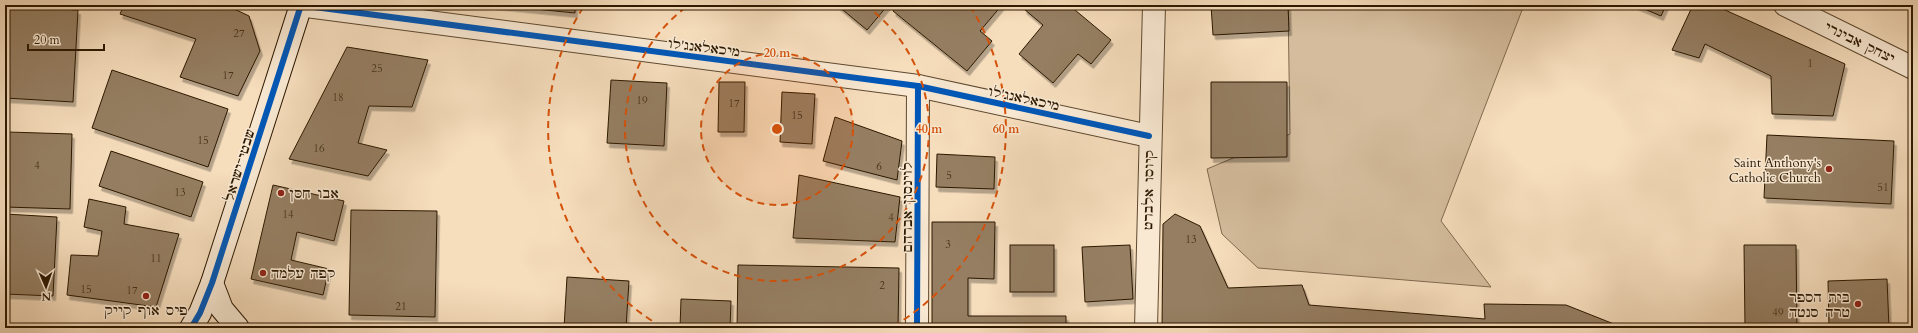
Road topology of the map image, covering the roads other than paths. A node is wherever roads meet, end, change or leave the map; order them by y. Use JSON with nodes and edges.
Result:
{"nodes":[{"id":1,"x":300,"y":5,"type":"edge"},
{"id":2,"x":1154,"y":5,"type":"edge"},
{"id":3,"x":1785,"y":5,"type":"edge"},
{"id":4,"x":1913,"y":68,"type":"edge"},
{"id":5,"x":918,"y":86,"type":"junction"},
{"id":6,"x":1149,"y":136,"type":"junction"},
{"id":7,"x":212,"y":283,"type":"junction"},
{"id":8,"x":191,"y":328,"type":"edge"},
{"id":9,"x":238,"y":328,"type":"edge"},
{"id":10,"x":917,"y":328,"type":"edge"},
{"id":11,"x":1146,"y":328,"type":"edge"}],
"edges":[{"from":1,"to":5,"type":"street","name":"מיכאלאנג'לו"},
{"from":1,"to":7,"type":"street","name":"שבטי ישראל"},
{"from":2,"to":6,"type":"street","name":"קיוסו אלברט"},
{"from":3,"to":4,"type":"street","name":"יצחק אבינרי"},
{"from":5,"to":6,"type":"street","name":"מיכאלאנג'לו"},
{"from":5,"to":10,"type":"street","name":"לוינסון אברהם"},
{"from":6,"to":11,"type":"street","name":"קיוסו אלברט"},
{"from":7,"to":8,"type":"street","name":"שבטי ישראל"},
{"from":7,"to":9,"type":"street"}]}
